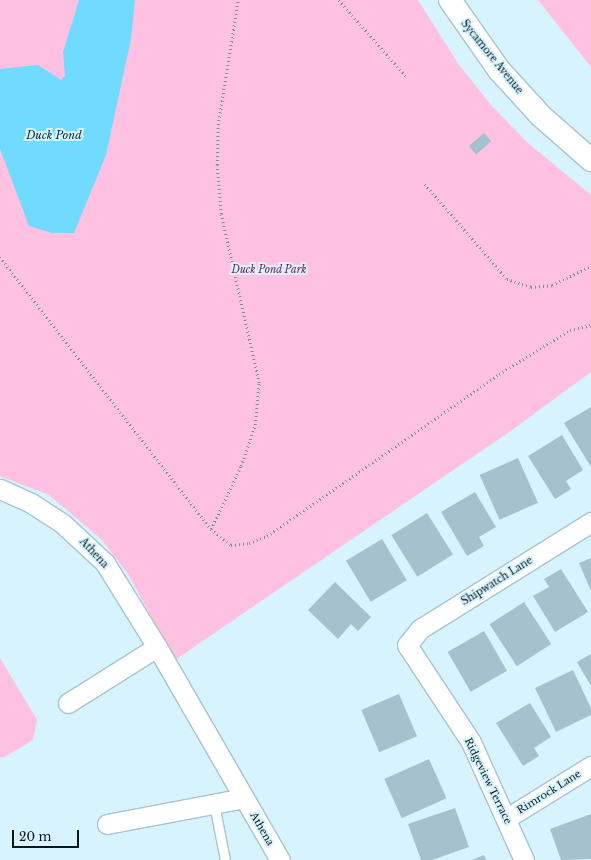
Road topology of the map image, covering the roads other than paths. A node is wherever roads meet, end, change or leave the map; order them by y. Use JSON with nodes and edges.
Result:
{"nodes":[{"id":1,"x":450,"y":0,"type":"edge"},
{"id":2,"x":591,"y":160,"type":"edge"},
{"id":3,"x":0,"y":489,"type":"edge"},
{"id":4,"x":591,"y":522,"type":"edge"},
{"id":5,"x":407,"y":645,"type":"joint"},
{"id":6,"x":157,"y":647,"type":"junction"},
{"id":7,"x":68,"y":702,"type":"dead end"},
{"id":8,"x":591,"y":766,"type":"edge"},
{"id":9,"x":244,"y":798,"type":"junction"},
{"id":10,"x":214,"y":804,"type":"junction"},
{"id":11,"x":507,"y":818,"type":"junction"},
{"id":12,"x":107,"y":824,"type":"dead end"},
{"id":13,"x":225,"y":860,"type":"edge"},
{"id":14,"x":280,"y":860,"type":"edge"},
{"id":15,"x":524,"y":860,"type":"edge"}],
"edges":[{"from":1,"to":2,"type":"street","name":"Sycamore Avenue"},
{"from":3,"to":6,"type":"street","name":"Athena"},
{"from":4,"to":5,"type":"street","name":"Shipwatch Lane"},
{"from":5,"to":11,"type":"street","name":"Ridgeview Terrace"},
{"from":6,"to":7,"type":"street"},
{"from":6,"to":9,"type":"street","name":"Athena"},
{"from":8,"to":11,"type":"street","name":"Rimrock Lane"},
{"from":9,"to":10,"type":"street"},
{"from":9,"to":14,"type":"street","name":"Athena"},
{"from":10,"to":12,"type":"street"},
{"from":10,"to":13,"type":"lane"},
{"from":11,"to":15,"type":"street","name":"Ridgeview Terrace"}]}
